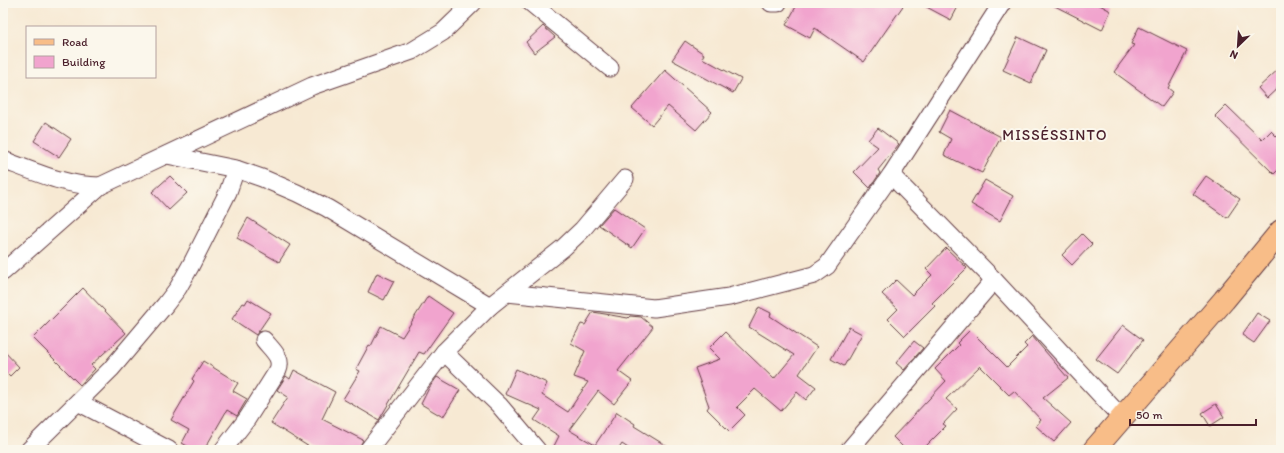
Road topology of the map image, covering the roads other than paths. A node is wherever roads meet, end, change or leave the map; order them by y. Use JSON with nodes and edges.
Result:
{"nodes":[{"id":1,"x":473,"y":3,"type":"edge"},
{"id":2,"x":531,"y":3,"type":"edge"},
{"id":3,"x":771,"y":3,"type":"edge"},
{"id":4,"x":778,"y":3,"type":"edge"},
{"id":5,"x":1002,"y":3,"type":"edge"},
{"id":6,"x":610,"y":68,"type":"dead end"},
{"id":7,"x":167,"y":155,"type":"junction"},
{"id":8,"x":3,"y":160,"type":"edge"},
{"id":9,"x":236,"y":169,"type":"junction"},
{"id":10,"x":891,"y":175,"type":"junction"},
{"id":11,"x":625,"y":179,"type":"dead end"},
{"id":12,"x":100,"y":186,"type":"junction"},
{"id":13,"x":1281,"y":231,"type":"edge"},
{"id":14,"x":3,"y":272,"type":"edge"},
{"id":15,"x":994,"y":280,"type":"junction"},
{"id":16,"x":507,"y":293,"type":"junction"},
{"id":17,"x":490,"y":306,"type":"junction"},
{"id":18,"x":264,"y":340,"type":"dead end"},
{"id":19,"x":444,"y":352,"type":"junction"},
{"id":20,"x":78,"y":402,"type":"junction"},
{"id":21,"x":1121,"y":417,"type":"junction"},
{"id":22,"x":29,"y":450,"type":"edge"},
{"id":23,"x":169,"y":450,"type":"edge"},
{"id":24,"x":223,"y":450,"type":"edge"},
{"id":25,"x":368,"y":450,"type":"edge"},
{"id":26,"x":537,"y":450,"type":"edge"},
{"id":27,"x":849,"y":450,"type":"edge"},
{"id":28,"x":1094,"y":450,"type":"edge"}],
"edges":[{"from":1,"to":7,"type":"street"},
{"from":2,"to":6,"type":"street"},
{"from":3,"to":4,"type":"street"},
{"from":5,"to":10,"type":"street"},
{"from":7,"to":9,"type":"street"},
{"from":7,"to":12,"type":"street"},
{"from":8,"to":12,"type":"street"},
{"from":9,"to":17,"type":"street"},
{"from":9,"to":20,"type":"street"},
{"from":10,"to":15,"type":"street"},
{"from":10,"to":16,"type":"street"},
{"from":11,"to":16,"type":"street"},
{"from":12,"to":14,"type":"street"},
{"from":13,"to":21,"type":"main road"},
{"from":15,"to":21,"type":"street"},
{"from":15,"to":27,"type":"street"},
{"from":16,"to":17,"type":"street"},
{"from":17,"to":19,"type":"street"},
{"from":18,"to":24,"type":"street"},
{"from":19,"to":25,"type":"street"},
{"from":19,"to":26,"type":"street"},
{"from":20,"to":22,"type":"street"},
{"from":20,"to":23,"type":"street"},
{"from":21,"to":28,"type":"main road"}]}
